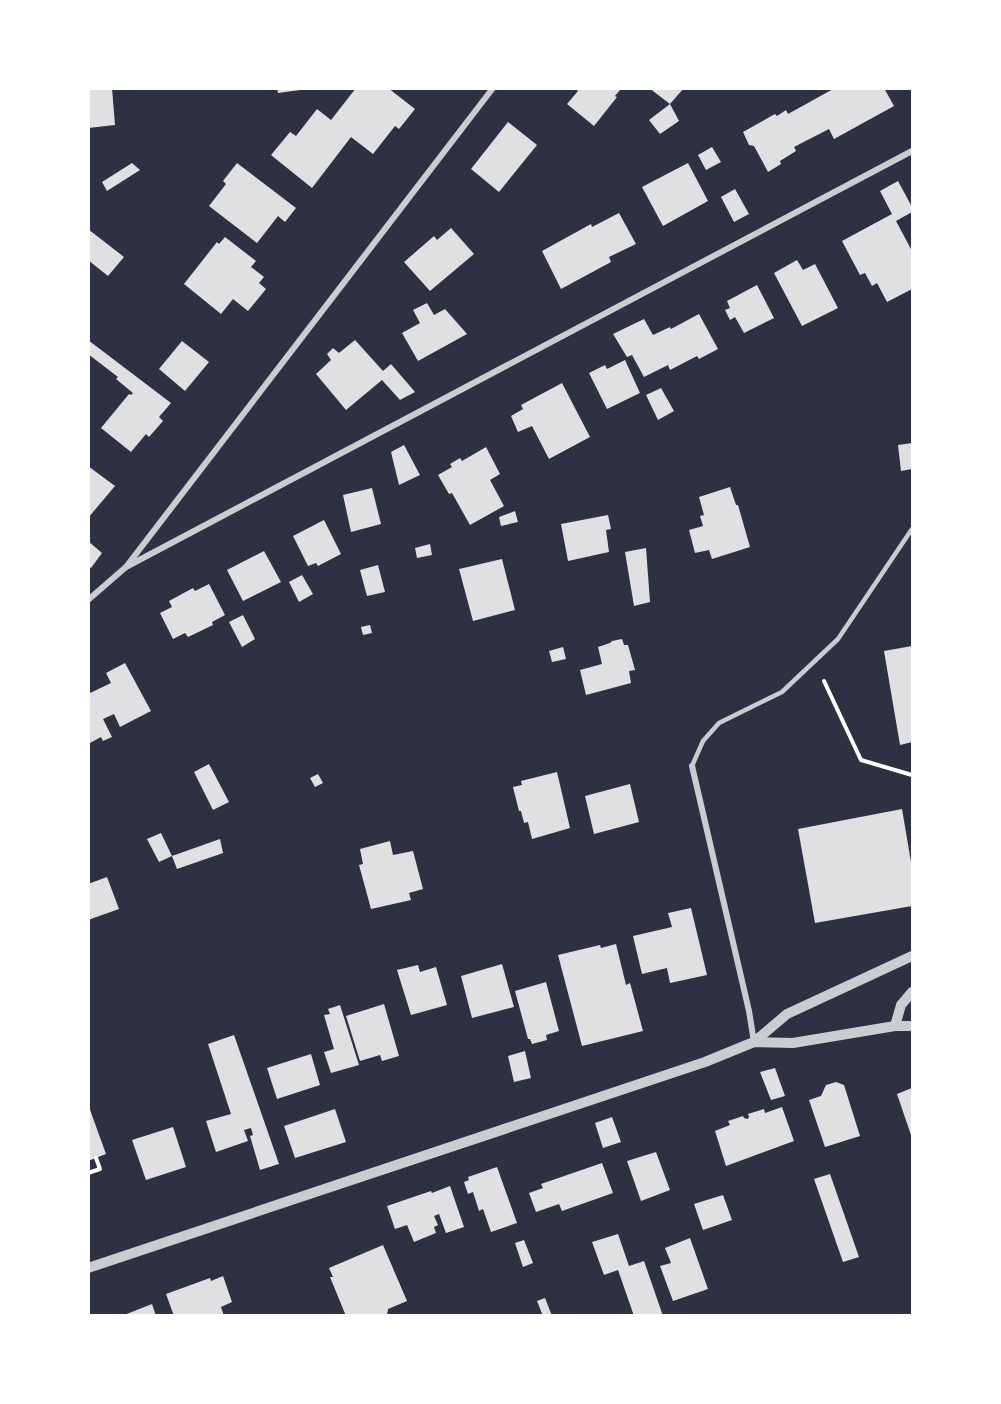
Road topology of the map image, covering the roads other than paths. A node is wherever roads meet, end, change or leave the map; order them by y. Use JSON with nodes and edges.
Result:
{"nodes":[{"id":1,"x":493,"y":88,"type":"edge"},
{"id":2,"x":912,"y":151,"type":"edge"},
{"id":3,"x":912,"y":529,"type":"edge"},
{"id":4,"x":126,"y":567,"type":"junction"},
{"id":5,"x":88,"y":600,"type":"edge"},
{"id":6,"x":692,"y":766,"type":"joint"},
{"id":7,"x":912,"y":956,"type":"edge"},
{"id":8,"x":912,"y":992,"type":"edge"},
{"id":9,"x":895,"y":1026,"type":"junction"},
{"id":10,"x":912,"y":1026,"type":"edge"},
{"id":11,"x":754,"y":1042,"type":"junction"},
{"id":12,"x":88,"y":1268,"type":"edge"}],
"edges":[{"from":1,"to":4,"type":"street"},
{"from":2,"to":4,"type":"street"},
{"from":3,"to":6,"type":"lane"},
{"from":4,"to":5,"type":"street"},
{"from":6,"to":11,"type":"street"},
{"from":7,"to":11,"type":"street"},
{"from":8,"to":9,"type":"street"},
{"from":9,"to":10,"type":"street"},
{"from":9,"to":11,"type":"street"},
{"from":11,"to":12,"type":"street"}]}
